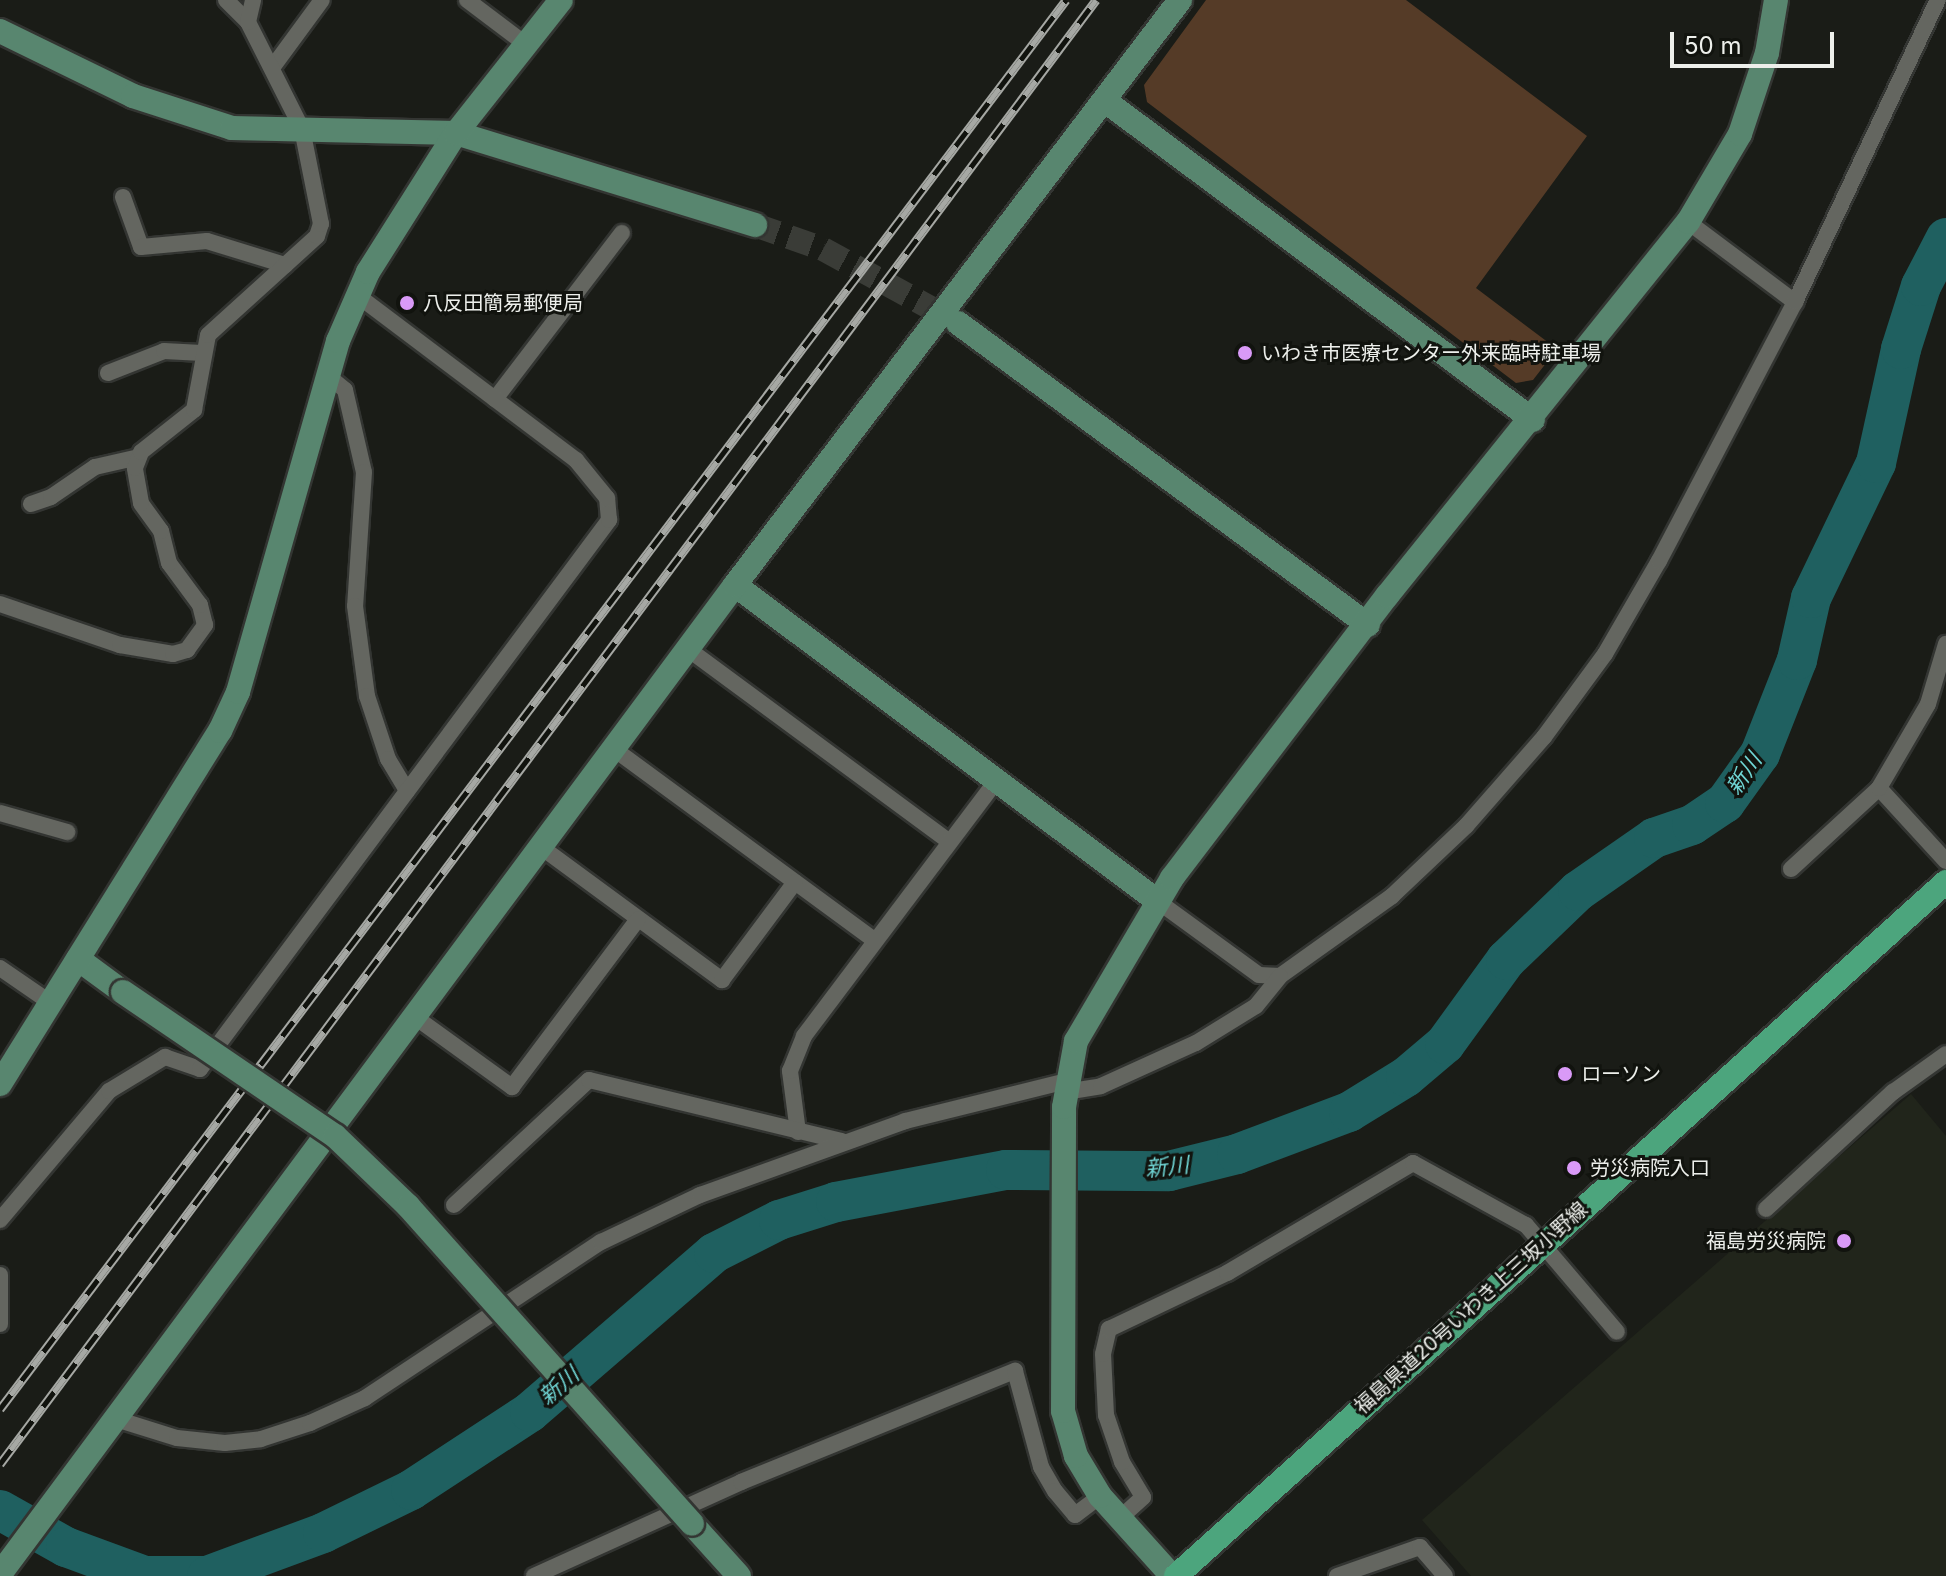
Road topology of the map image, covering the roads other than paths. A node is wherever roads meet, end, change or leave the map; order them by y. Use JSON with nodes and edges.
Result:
{"nodes":[{"id":1,"x":226,"y":0,"type":"edge"},
{"id":2,"x":253,"y":0,"type":"edge"},
{"id":3,"x":322,"y":0,"type":"edge"},
{"id":4,"x":467,"y":0,"type":"edge"},
{"id":5,"x":561,"y":0,"type":"edge"},
{"id":6,"x":1180,"y":0,"type":"edge"},
{"id":7,"x":1776,"y":0,"type":"edge"},
{"id":8,"x":1938,"y":0,"type":"edge"},
{"id":9,"x":248,"y":22,"type":"junction"},
{"id":10,"x":0,"y":31,"type":"edge"},
{"id":11,"x":528,"y":46,"type":"junction"},
{"id":12,"x":272,"y":68,"type":"junction"},
{"id":13,"x":1104,"y":100,"type":"junction"},
{"id":14,"x":302,"y":129,"type":"junction"},
{"id":15,"x":456,"y":133,"type":"junction"},
{"id":16,"x":123,"y":197,"type":"dead end"},
{"id":17,"x":1688,"y":222,"type":"junction"},
{"id":18,"x":755,"y":225,"type":"tunnel mouth"},
{"id":19,"x":622,"y":233,"type":"dead end"},
{"id":20,"x":285,"y":265,"type":"junction"},
{"id":21,"x":357,"y":295,"type":"junction"},
{"id":22,"x":1795,"y":302,"type":"junction"},
{"id":23,"x":958,"y":323,"type":"tunnel mouth"},
{"id":24,"x":202,"y":353,"type":"junction"},
{"id":25,"x":108,"y":373,"type":"dead end"},
{"id":26,"x":328,"y":376,"type":"junction"},
{"id":27,"x":495,"y":399,"type":"junction"},
{"id":28,"x":1533,"y":420,"type":"junction"},
{"id":29,"x":139,"y":457,"type":"junction"},
{"id":30,"x":31,"y":504,"type":"dead end"},
{"id":31,"x":735,"y":585,"type":"junction"},
{"id":32,"x":0,"y":604,"type":"edge"},
{"id":33,"x":1368,"y":625,"type":"junction"},
{"id":34,"x":1946,"y":644,"type":"edge"},
{"id":35,"x":688,"y":649,"type":"junction"},
{"id":36,"x":614,"y":749,"type":"junction"},
{"id":37,"x":996,"y":781,"type":"junction"},
{"id":38,"x":1879,"y":788,"type":"junction"},
{"id":39,"x":407,"y":791,"type":"junction"},
{"id":40,"x":0,"y":813,"type":"edge"},
{"id":41,"x":67,"y":832,"type":"dead end"},
{"id":42,"x":950,"y":842,"type":"junction"},
{"id":43,"x":541,"y":847,"type":"junction"},
{"id":44,"x":1946,"y":861,"type":"edge"},
{"id":45,"x":1791,"y":869,"type":"dead end"},
{"id":46,"x":795,"y":882,"type":"junction"},
{"id":47,"x":1946,"y":882,"type":"edge"},
{"id":48,"x":1156,"y":900,"type":"junction"},
{"id":49,"x":638,"y":919,"type":"junction"},
{"id":50,"x":875,"y":941,"type":"junction"},
{"id":51,"x":78,"y":959,"type":"junction"},
{"id":52,"x":0,"y":968,"type":"edge"},
{"id":53,"x":1280,"y":976,"type":"junction"},
{"id":54,"x":51,"y":1003,"type":"junction"},
{"id":55,"x":415,"y":1017,"type":"junction"},
{"id":56,"x":1946,"y":1054,"type":"edge"},
{"id":57,"x":0,"y":1084,"type":"edge"},
{"id":58,"x":1065,"y":1094,"type":"junction"},
{"id":59,"x":798,"y":1132,"type":"junction"},
{"id":60,"x":843,"y":1141,"type":"junction"},
{"id":61,"x":454,"y":1205,"type":"dead end"},
{"id":62,"x":1766,"y":1209,"type":"dead end"},
{"id":63,"x":0,"y":1220,"type":"edge"},
{"id":64,"x":1543,"y":1243,"type":"junction"},
{"id":65,"x":0,"y":1275,"type":"edge"},
{"id":66,"x":0,"y":1324,"type":"edge"},
{"id":67,"x":1617,"y":1332,"type":"dead end"},
{"id":68,"x":109,"y":1428,"type":"junction"},
{"id":69,"x":1100,"y":1496,"type":"junction"},
{"id":70,"x":1120,"y":1518,"type":"junction"},
{"id":71,"x":0,"y":1574,"type":"edge"},
{"id":72,"x":534,"y":1576,"type":"edge"},
{"id":73,"x":739,"y":1576,"type":"edge"},
{"id":74,"x":1174,"y":1576,"type":"edge"},
{"id":75,"x":1337,"y":1576,"type":"edge"},
{"id":76,"x":1445,"y":1576,"type":"edge"}],
"edges":[{"from":1,"to":9,"type":"street"},
{"from":2,"to":9,"type":"street"},
{"from":3,"to":12,"type":"street"},
{"from":4,"to":11,"type":"street"},
{"from":5,"to":11,"type":"street"},
{"from":6,"to":13,"type":"street"},
{"from":7,"to":17,"type":"street"},
{"from":8,"to":22,"type":"street"},
{"from":9,"to":12,"type":"street"},
{"from":10,"to":14,"type":"street"},
{"from":11,"to":15,"type":"street"},
{"from":12,"to":14,"type":"street"},
{"from":13,"to":28,"type":"street"},
{"from":13,"to":31,"type":"street"},
{"from":14,"to":15,"type":"street"},
{"from":14,"to":20,"type":"street"},
{"from":15,"to":18,"type":"street"},
{"from":15,"to":21,"type":"street"},
{"from":16,"to":20,"type":"street"},
{"from":17,"to":22,"type":"street"},
{"from":17,"to":28,"type":"street"},
{"from":19,"to":27,"type":"street"},
{"from":20,"to":24,"type":"street"},
{"from":21,"to":26,"type":"street"},
{"from":21,"to":27,"type":"street"},
{"from":22,"to":53,"type":"street"},
{"from":23,"to":33,"type":"street"},
{"from":24,"to":25,"type":"street"},
{"from":24,"to":29,"type":"street"},
{"from":26,"to":39,"type":"street"},
{"from":26,"to":51,"type":"street"},
{"from":27,"to":39,"type":"street"},
{"from":28,"to":33,"type":"street"},
{"from":29,"to":30,"type":"street"},
{"from":29,"to":32,"type":"street"},
{"from":31,"to":35,"type":"street"},
{"from":31,"to":37,"type":"street"},
{"from":33,"to":48,"type":"street"},
{"from":34,"to":38,"type":"street"},
{"from":35,"to":36,"type":"street"},
{"from":35,"to":42,"type":"street"},
{"from":36,"to":43,"type":"street"},
{"from":36,"to":46,"type":"street"},
{"from":37,"to":42,"type":"street"},
{"from":37,"to":48,"type":"street"},
{"from":38,"to":44,"type":"street"},
{"from":38,"to":45,"type":"street"},
{"from":39,"to":63,"type":"street"},
{"from":40,"to":41,"type":"street"},
{"from":42,"to":50,"type":"street"},
{"from":43,"to":49,"type":"street"},
{"from":43,"to":55,"type":"street"},
{"from":46,"to":49,"type":"street"},
{"from":46,"to":50,"type":"street"},
{"from":47,"to":64,"type":"main road","name":"福島県道20号いわき上三坂小野線"},
{"from":48,"to":53,"type":"street"},
{"from":48,"to":58,"type":"street"},
{"from":49,"to":55,"type":"street"},
{"from":50,"to":59,"type":"street"},
{"from":51,"to":54,"type":"street"},
{"from":51,"to":73,"type":"street","bridge":true},
{"from":52,"to":54,"type":"street"},
{"from":53,"to":58,"type":"street"},
{"from":54,"to":57,"type":"street"},
{"from":55,"to":68,"type":"street"},
{"from":56,"to":62,"type":"street"},
{"from":58,"to":60,"type":"street"},
{"from":58,"to":69,"type":"street"},
{"from":59,"to":60,"type":"street"},
{"from":59,"to":61,"type":"street"},
{"from":60,"to":68,"type":"street"},
{"from":64,"to":67,"type":"street"},
{"from":64,"to":70,"type":"street"},
{"from":64,"to":74,"type":"main road","name":"福島県道20号いわき上三坂小野線"},
{"from":65,"to":66,"type":"street"},
{"from":68,"to":71,"type":"street"},
{"from":69,"to":70,"type":"street"},
{"from":69,"to":72,"type":"street"},
{"from":70,"to":74,"type":"street"},
{"from":75,"to":76,"type":"street"}]}
